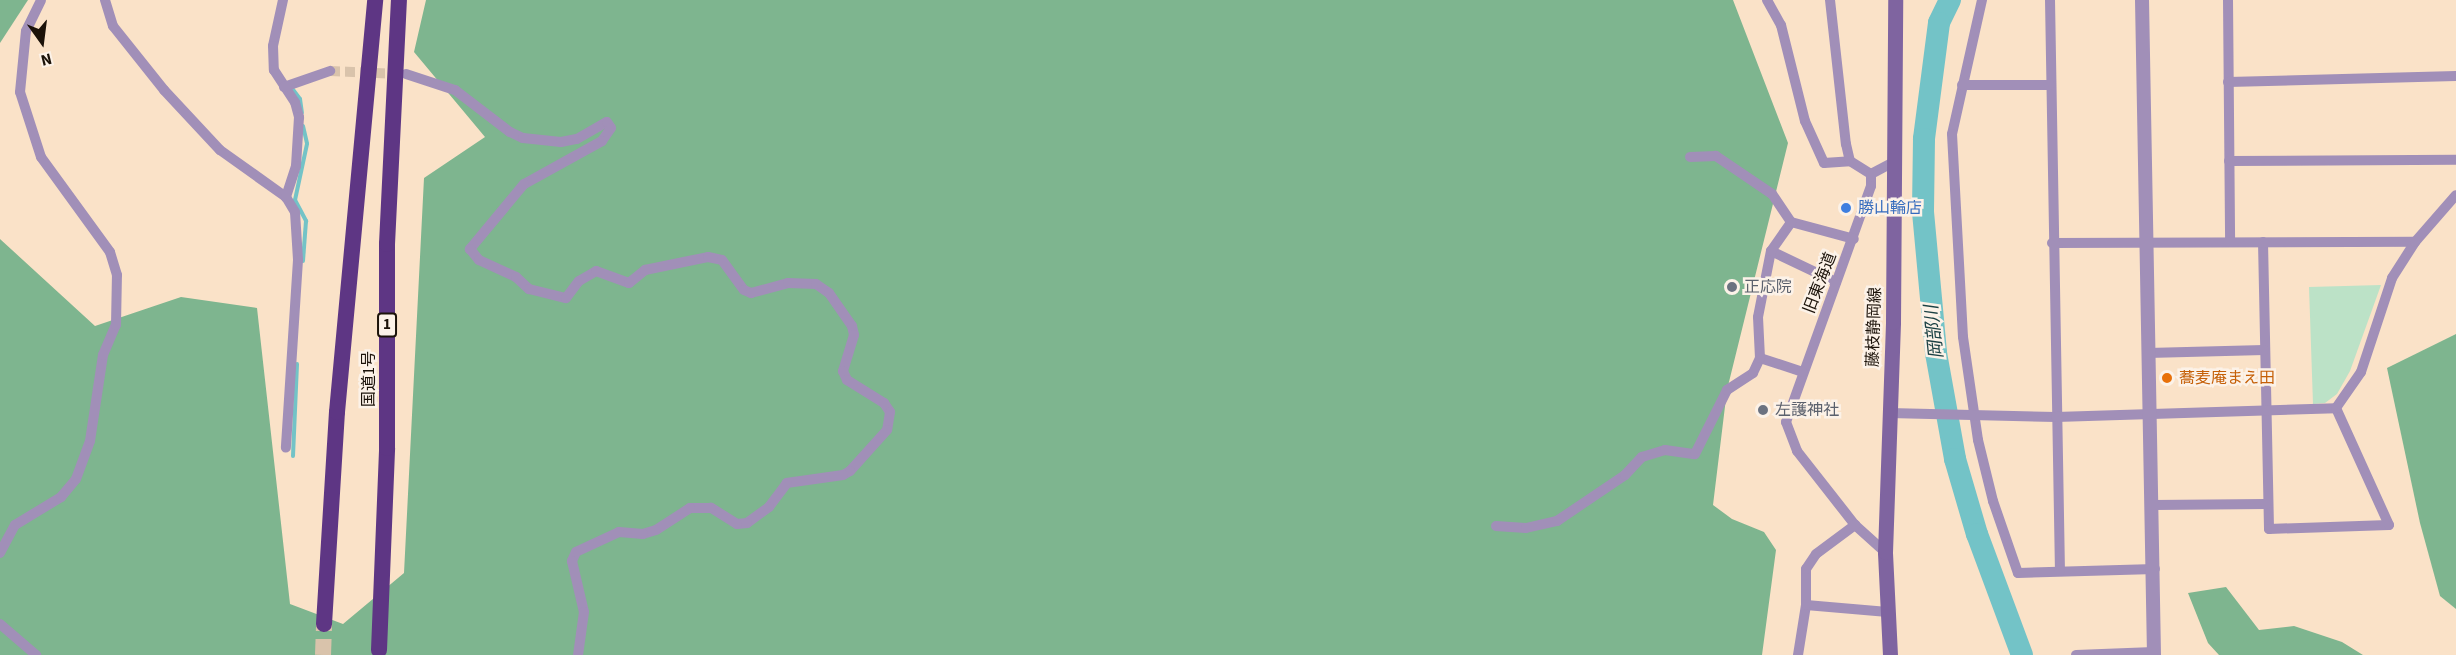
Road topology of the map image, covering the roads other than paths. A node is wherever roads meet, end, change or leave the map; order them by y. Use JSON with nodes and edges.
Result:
{"nodes":[{"id":1,"x":41,"y":0,"type":"edge"},
{"id":2,"x":105,"y":0,"type":"edge"},
{"id":3,"x":283,"y":0,"type":"edge"},
{"id":4,"x":375,"y":0,"type":"edge"},
{"id":5,"x":399,"y":0,"type":"edge"},
{"id":6,"x":1767,"y":0,"type":"edge"},
{"id":7,"x":1830,"y":0,"type":"edge"},
{"id":8,"x":1895,"y":0,"type":"edge"},
{"id":9,"x":1982,"y":0,"type":"edge"},
{"id":10,"x":2050,"y":0,"type":"edge"},
{"id":11,"x":2142,"y":0,"type":"edge"},
{"id":12,"x":2228,"y":0,"type":"edge"},
{"id":13,"x":2232,"y":0,"type":"edge"},
{"id":14,"x":330,"y":71,"type":"tunnel mouth"},
{"id":15,"x":406,"y":75,"type":"tunnel mouth"},
{"id":16,"x":2456,"y":76,"type":"edge"},
{"id":17,"x":2228,"y":82,"type":"junction"},
{"id":18,"x":1962,"y":85,"type":"junction"},
{"id":19,"x":2050,"y":86,"type":"junction"},
{"id":20,"x":284,"y":87,"type":"junction"},
{"id":21,"x":1690,"y":158,"type":"dead end"},
{"id":22,"x":2456,"y":160,"type":"edge"},
{"id":23,"x":1850,"y":161,"type":"junction"},
{"id":24,"x":1895,"y":161,"type":"junction"},
{"id":25,"x":2229,"y":161,"type":"junction"},
{"id":26,"x":1871,"y":174,"type":"junction"},
{"id":27,"x":2456,"y":195,"type":"edge"},
{"id":28,"x":286,"y":197,"type":"junction"},
{"id":29,"x":1791,"y":222,"type":"junction"},
{"id":30,"x":1854,"y":239,"type":"junction"},
{"id":31,"x":2230,"y":242,"type":"junction"},
{"id":32,"x":2263,"y":242,"type":"junction"},
{"id":33,"x":2415,"y":242,"type":"junction"},
{"id":34,"x":2052,"y":243,"type":"junction"},
{"id":35,"x":2146,"y":244,"type":"junction"},
{"id":36,"x":1771,"y":251,"type":"junction"},
{"id":37,"x":1836,"y":282,"type":"junction"},
{"id":38,"x":2264,"y":350,"type":"junction"},
{"id":39,"x":2148,"y":353,"type":"junction"},
{"id":40,"x":1760,"y":357,"type":"junction"},
{"id":41,"x":1803,"y":372,"type":"junction"},
{"id":42,"x":2336,"y":408,"type":"junction"},
{"id":43,"x":2267,"y":412,"type":"junction"},
{"id":44,"x":1889,"y":413,"type":"junction"},
{"id":45,"x":2149,"y":414,"type":"junction"},
{"id":46,"x":1977,"y":416,"type":"junction"},
{"id":47,"x":2056,"y":417,"type":"junction"},
{"id":48,"x":286,"y":448,"type":"dead end"},
{"id":49,"x":2266,"y":504,"type":"junction"},
{"id":50,"x":2153,"y":505,"type":"junction"},
{"id":51,"x":1855,"y":525,"type":"junction"},
{"id":52,"x":1496,"y":526,"type":"dead end"},
{"id":53,"x":1885,"y":552,"type":"junction"},
{"id":54,"x":0,"y":553,"type":"edge"},
{"id":55,"x":2155,"y":569,"type":"junction"},
{"id":56,"x":2060,"y":572,"type":"junction"},
{"id":57,"x":1806,"y":605,"type":"junction"},
{"id":58,"x":1888,"y":612,"type":"junction"},
{"id":59,"x":0,"y":624,"type":"edge"},
{"id":60,"x":324,"y":624,"type":"tunnel mouth"},
{"id":61,"x":379,"y":650,"type":"dead end"},
{"id":62,"x":2154,"y":654,"type":"edge"},
{"id":63,"x":36,"y":655,"type":"edge"},
{"id":64,"x":578,"y":655,"type":"edge"},
{"id":65,"x":1798,"y":655,"type":"edge"},
{"id":66,"x":1890,"y":655,"type":"edge"},
{"id":67,"x":2076,"y":655,"type":"edge"}],
"edges":[{"from":1,"to":54,"type":"street"},
{"from":2,"to":28,"type":"street"},
{"from":3,"to":20,"type":"street"},
{"from":4,"to":60,"type":"highway","name":"国道1号"},
{"from":5,"to":61,"type":"highway","name":"国道1号","number":"1"},
{"from":6,"to":23,"type":"street"},
{"from":7,"to":23,"type":"street"},
{"from":8,"to":24,"type":"main road","name":"藤枝静岡線"},
{"from":9,"to":18,"type":"street"},
{"from":10,"to":19,"type":"street"},
{"from":11,"to":35,"type":"street"},
{"from":12,"to":13,"type":"street"},
{"from":12,"to":17,"type":"street"},
{"from":14,"to":20,"type":"street"},
{"from":15,"to":64,"type":"street"},
{"from":16,"to":17,"type":"street"},
{"from":17,"to":25,"type":"street"},
{"from":18,"to":19,"type":"street"},
{"from":18,"to":46,"type":"street"},
{"from":19,"to":34,"type":"street"},
{"from":20,"to":28,"type":"street"},
{"from":21,"to":29,"type":"street"},
{"from":22,"to":25,"type":"street"},
{"from":23,"to":26,"type":"street"},
{"from":24,"to":26,"type":"street"},
{"from":24,"to":44,"type":"main road","name":"藤枝静岡線"},
{"from":25,"to":31,"type":"street"},
{"from":26,"to":30,"type":"street","name":"旧東海道"},
{"from":27,"to":33,"type":"street"},
{"from":28,"to":48,"type":"street"},
{"from":29,"to":30,"type":"street"},
{"from":29,"to":36,"type":"street"},
{"from":30,"to":37,"type":"street","name":"旧東海道"},
{"from":31,"to":32,"type":"street"},
{"from":31,"to":35,"type":"street"},
{"from":32,"to":33,"type":"street"},
{"from":32,"to":38,"type":"street"},
{"from":33,"to":42,"type":"street"},
{"from":34,"to":35,"type":"street"},
{"from":34,"to":47,"type":"street"},
{"from":35,"to":39,"type":"street"},
{"from":36,"to":37,"type":"street"},
{"from":36,"to":40,"type":"street"},
{"from":37,"to":41,"type":"street","name":"旧東海道"},
{"from":38,"to":39,"type":"street"},
{"from":38,"to":43,"type":"street"},
{"from":39,"to":45,"type":"street"},
{"from":40,"to":41,"type":"street"},
{"from":40,"to":52,"type":"street"},
{"from":41,"to":51,"type":"street","name":"旧東海道"},
{"from":42,"to":43,"type":"street"},
{"from":42,"to":49,"type":"street"},
{"from":43,"to":45,"type":"street"},
{"from":43,"to":49,"type":"street"},
{"from":44,"to":46,"type":"street"},
{"from":44,"to":53,"type":"main road","name":"藤枝静岡線"},
{"from":45,"to":47,"type":"street"},
{"from":45,"to":50,"type":"street"},
{"from":46,"to":47,"type":"street"},
{"from":46,"to":56,"type":"street"},
{"from":47,"to":56,"type":"street"},
{"from":49,"to":50,"type":"street"},
{"from":50,"to":55,"type":"street"},
{"from":51,"to":53,"type":"street","name":"旧東海道"},
{"from":51,"to":57,"type":"street"},
{"from":53,"to":58,"type":"main road","name":"藤枝静岡線"},
{"from":55,"to":56,"type":"street"},
{"from":55,"to":62,"type":"street"},
{"from":57,"to":58,"type":"street"},
{"from":57,"to":65,"type":"street"},
{"from":58,"to":66,"type":"main road","name":"藤枝静岡線"},
{"from":59,"to":63,"type":"street"},
{"from":62,"to":67,"type":"street"}]}
